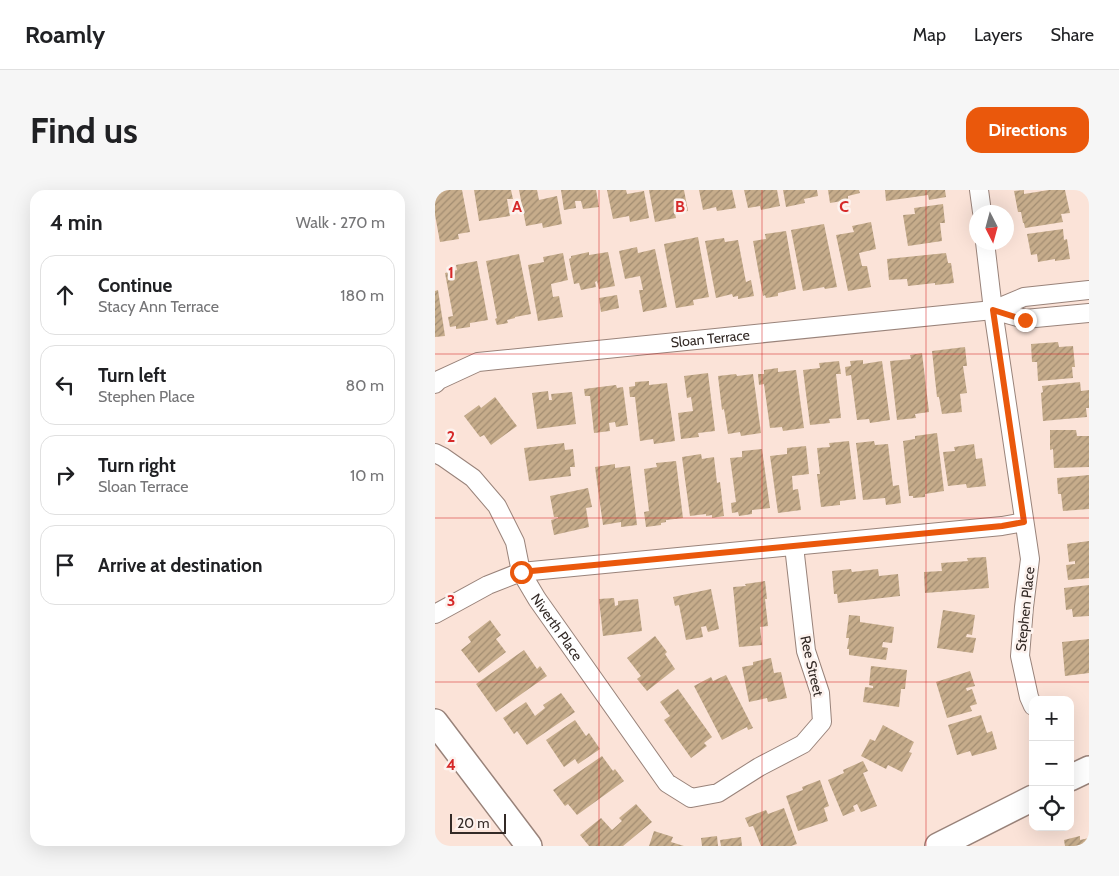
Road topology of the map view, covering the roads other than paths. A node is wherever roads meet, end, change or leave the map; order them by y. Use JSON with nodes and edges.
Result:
{"nodes":[{"id":1,"x":979,"y":190,"type":"edge"},
{"id":2,"x":981,"y":205,"type":"edge"},
{"id":3,"x":986,"y":250,"type":"edge"},
{"id":4,"x":1089,"y":290,"type":"edge"},
{"id":5,"x":993,"y":310,"type":"junction"},
{"id":6,"x":1089,"y":313,"type":"edge"},
{"id":7,"x":435,"y":384,"type":"edge"},
{"id":8,"x":435,"y":453,"type":"edge"},
{"id":9,"x":1024,"y":522,"type":"junction"},
{"id":10,"x":794,"y":546,"type":"junction"},
{"id":11,"x":521,"y":572,"type":"junction"},
{"id":12,"x":435,"y":614,"type":"edge"},
{"id":13,"x":1029,"y":697,"type":"edge"},
{"id":14,"x":435,"y":722,"type":"edge"},
{"id":15,"x":691,"y":798,"type":"joint"},
{"id":16,"x":1029,"y":800,"type":"edge"},
{"id":17,"x":529,"y":846,"type":"edge"},
{"id":18,"x":938,"y":846,"type":"edge"}],
"edges":[{"from":1,"to":2,"type":"street"},
{"from":3,"to":5,"type":"street","name":"Stephen Place"},
{"from":4,"to":5,"type":"street","name":"Sloan Terrace"},
{"from":5,"to":6,"type":"street","name":"Sloan Terrace"},
{"from":5,"to":7,"type":"street","name":"Sloan Terrace"},
{"from":5,"to":9,"type":"street","name":"Stephen Place"},
{"from":8,"to":11,"type":"street","name":"Niverth Place"},
{"from":9,"to":10,"type":"street"},
{"from":9,"to":13,"type":"street","name":"Stephen Place"},
{"from":10,"to":11,"type":"street"},
{"from":10,"to":15,"type":"street","name":"Ree Street"},
{"from":11,"to":12,"type":"street"},
{"from":11,"to":15,"type":"street","name":"Niverth Place"},
{"from":14,"to":17,"type":"street"},
{"from":16,"to":18,"type":"street"}]}
